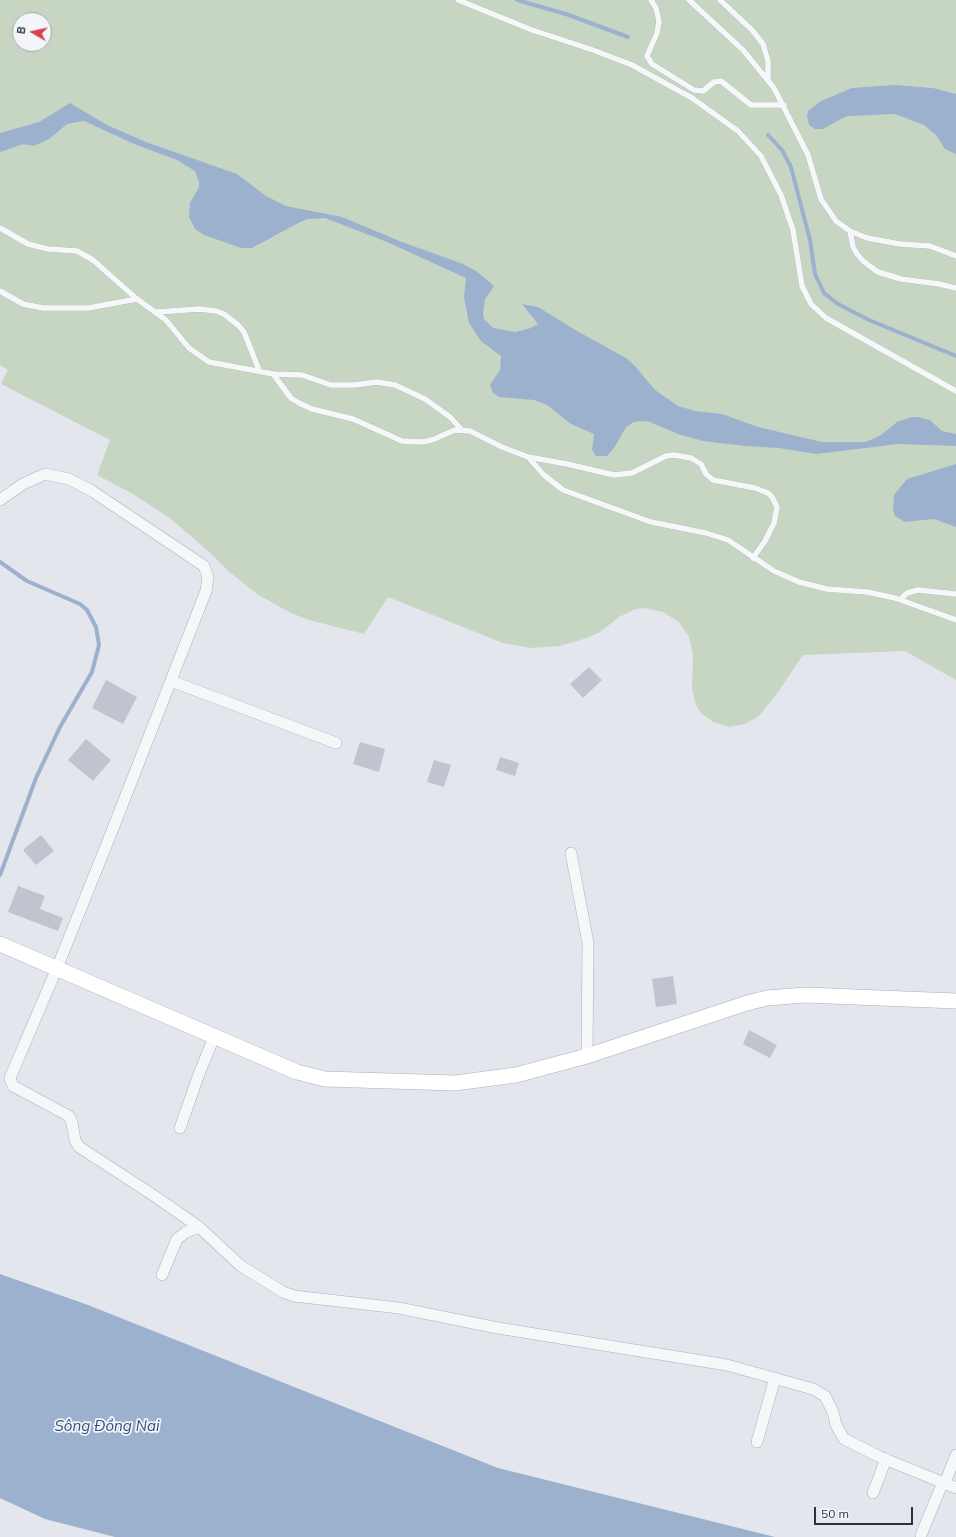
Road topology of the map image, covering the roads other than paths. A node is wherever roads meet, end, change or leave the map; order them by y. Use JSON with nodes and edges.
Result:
{"nodes":[{"id":1,"x":458,"y":0,"type":"edge"},
{"id":2,"x":651,"y":0,"type":"edge"},
{"id":3,"x":689,"y":0,"type":"edge"},
{"id":4,"x":720,"y":0,"type":"edge"},
{"id":5,"x":768,"y":80,"type":"junction"},
{"id":6,"x":784,"y":105,"type":"junction"},
{"id":7,"x":0,"y":228,"type":"edge"},
{"id":8,"x":850,"y":231,"type":"junction"},
{"id":9,"x":956,"y":256,"type":"edge"},
{"id":10,"x":956,"y":288,"type":"edge"},
{"id":11,"x":0,"y":290,"type":"edge"},
{"id":12,"x":137,"y":299,"type":"junction"},
{"id":13,"x":157,"y":312,"type":"junction"},
{"id":14,"x":259,"y":370,"type":"junction"},
{"id":15,"x":273,"y":374,"type":"junction"},
{"id":16,"x":956,"y":391,"type":"edge"},
{"id":17,"x":462,"y":430,"type":"junction"},
{"id":18,"x":528,"y":457,"type":"junction"},
{"id":19,"x":0,"y":500,"type":"edge"},
{"id":20,"x":753,"y":558,"type":"junction"},
{"id":21,"x":956,"y":594,"type":"edge"},
{"id":22,"x":901,"y":599,"type":"junction"},
{"id":23,"x":956,"y":620,"type":"edge"},
{"id":24,"x":171,"y":681,"type":"junction"},
{"id":25,"x":336,"y":743,"type":"dead end"},
{"id":26,"x":571,"y":853,"type":"dead end"},
{"id":27,"x":1,"y":944,"type":"edge"},
{"id":28,"x":57,"y":968,"type":"junction"},
{"id":29,"x":956,"y":1001,"type":"edge"},
{"id":30,"x":214,"y":1038,"type":"junction"},
{"id":31,"x":587,"y":1056,"type":"junction"},
{"id":32,"x":180,"y":1128,"type":"dead end"},
{"id":33,"x":199,"y":1227,"type":"junction"},
{"id":34,"x":162,"y":1275,"type":"dead end"},
{"id":35,"x":775,"y":1378,"type":"junction"},
{"id":36,"x":757,"y":1442,"type":"dead end"},
{"id":37,"x":956,"y":1455,"type":"edge"},
{"id":38,"x":886,"y":1459,"type":"junction"},
{"id":39,"x":944,"y":1482,"type":"junction"},
{"id":40,"x":956,"y":1488,"type":"edge"},
{"id":41,"x":874,"y":1494,"type":"dead end"},
{"id":42,"x":921,"y":1535,"type":"dead end"}],
"edges":[{"from":1,"to":16,"type":"lane"},
{"from":2,"to":6,"type":"lane"},
{"from":3,"to":5,"type":"lane"},
{"from":4,"to":5,"type":"lane"},
{"from":5,"to":6,"type":"lane"},
{"from":6,"to":8,"type":"lane"},
{"from":7,"to":12,"type":"lane"},
{"from":8,"to":9,"type":"lane"},
{"from":8,"to":10,"type":"lane"},
{"from":11,"to":12,"type":"lane"},
{"from":12,"to":13,"type":"lane"},
{"from":13,"to":14,"type":"lane"},
{"from":13,"to":14,"type":"lane"},
{"from":14,"to":15,"type":"lane"},
{"from":15,"to":17,"type":"lane"},
{"from":15,"to":17,"type":"lane"},
{"from":17,"to":18,"type":"lane"},
{"from":18,"to":20,"type":"lane"},
{"from":18,"to":20,"type":"lane"},
{"from":19,"to":24,"type":"street"},
{"from":20,"to":22,"type":"lane"},
{"from":21,"to":22,"type":"lane"},
{"from":22,"to":23,"type":"lane"},
{"from":24,"to":25,"type":"street"},
{"from":24,"to":28,"type":"street"},
{"from":26,"to":31,"type":"street"},
{"from":27,"to":28,"type":"street"},
{"from":28,"to":30,"type":"street"},
{"from":28,"to":33,"type":"street"},
{"from":29,"to":31,"type":"street"},
{"from":30,"to":31,"type":"street"},
{"from":30,"to":32,"type":"street"},
{"from":33,"to":34,"type":"street"},
{"from":33,"to":35,"type":"street"},
{"from":35,"to":36,"type":"street"},
{"from":35,"to":38,"type":"street"},
{"from":37,"to":39,"type":"street"},
{"from":38,"to":39,"type":"street"},
{"from":38,"to":41,"type":"street"},
{"from":39,"to":40,"type":"street"},
{"from":39,"to":42,"type":"street"}]}
